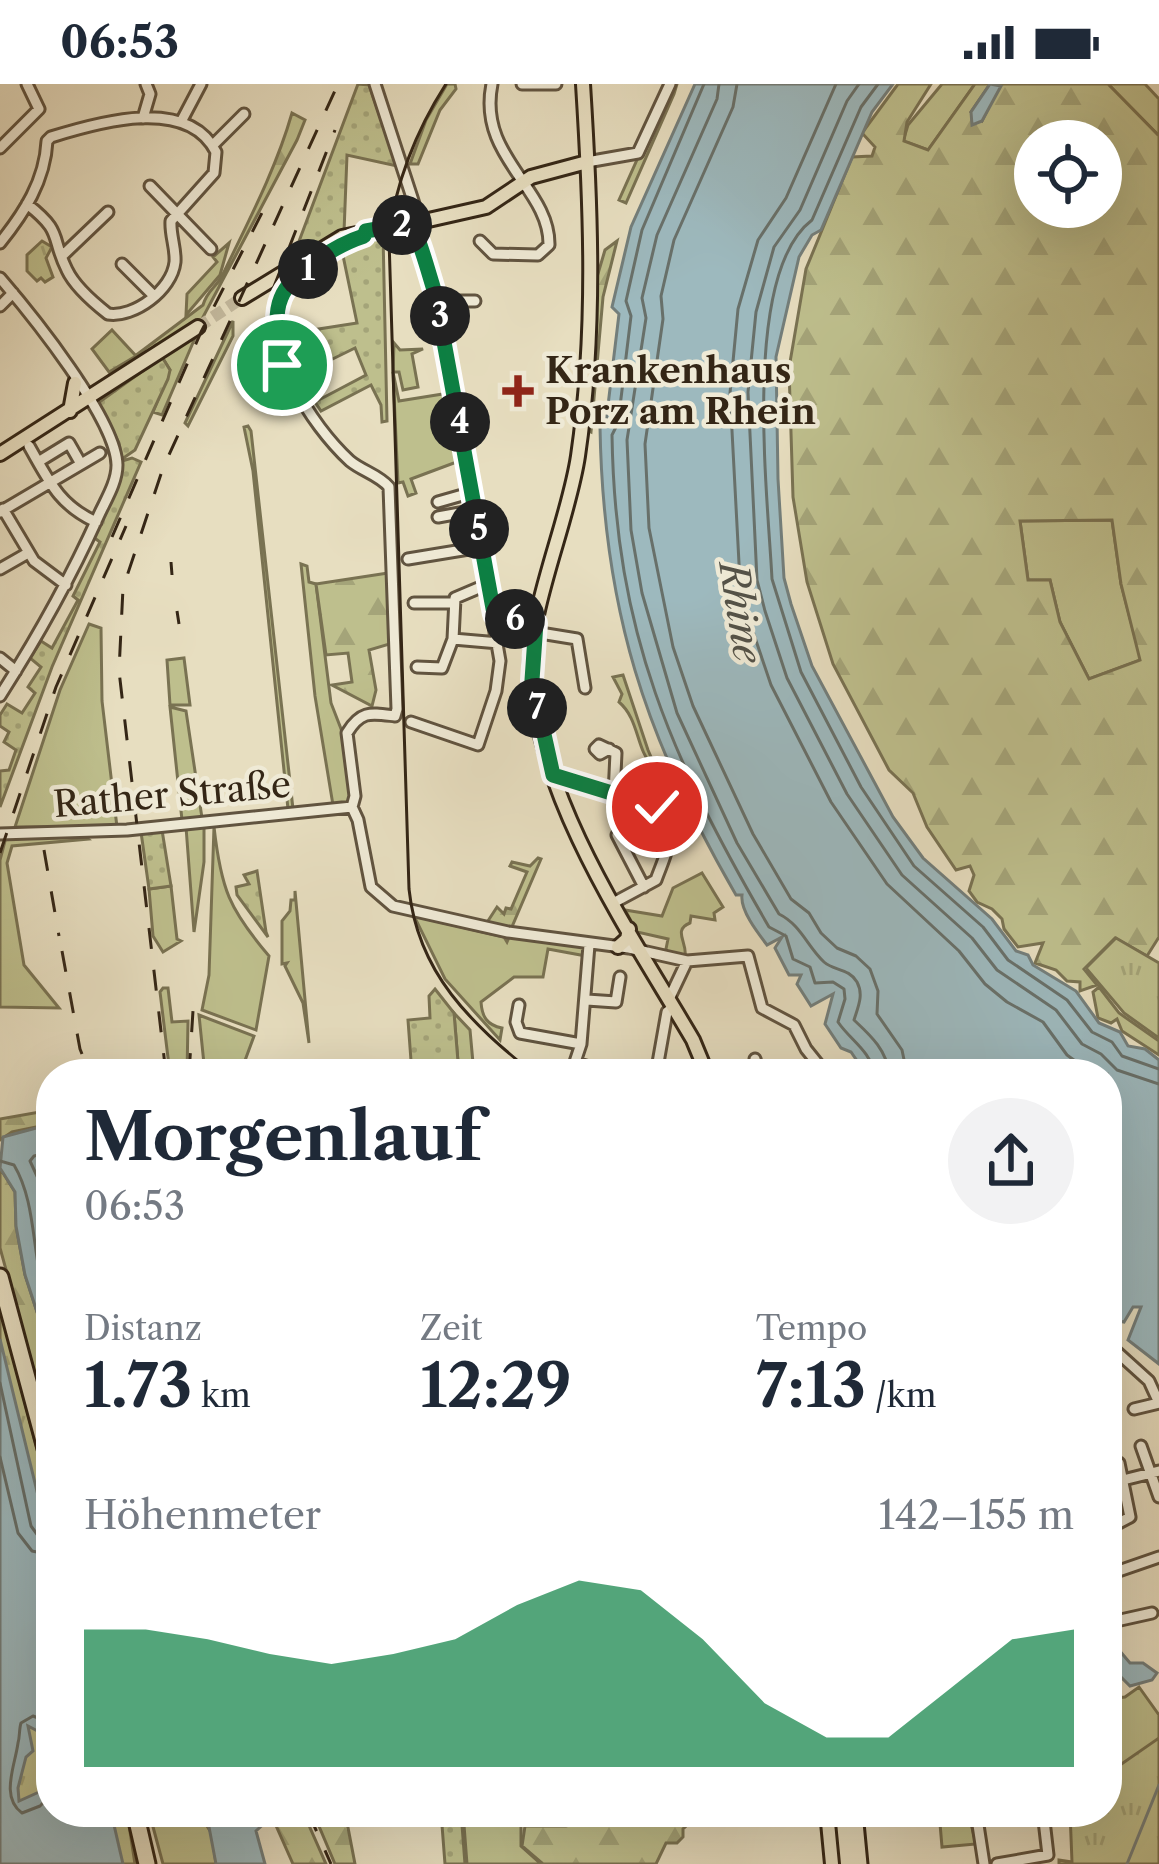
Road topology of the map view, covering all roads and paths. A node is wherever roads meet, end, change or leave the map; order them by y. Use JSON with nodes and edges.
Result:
{"nodes":[{"id":1,"x":27,"y":84,"type":"edge"},
{"id":2,"x":146,"y":84,"type":"edge"},
{"id":3,"x":201,"y":84,"type":"edge"},
{"id":4,"x":375,"y":84,"type":"edge"},
{"id":5,"x":492,"y":84,"type":"edge"},
{"id":6,"x":522,"y":84,"type":"edge"},
{"id":7,"x":556,"y":84,"type":"edge"},
{"id":8,"x":670,"y":84,"type":"edge"},
{"id":9,"x":581,"y":86,"type":"edge"},
{"id":10,"x":244,"y":114,"type":"dead end"},
{"id":11,"x":143,"y":118,"type":"junction"},
{"id":12,"x":182,"y":121,"type":"junction"},
{"id":13,"x":212,"y":145,"type":"junction"},
{"id":14,"x":0,"y":148,"type":"edge"},
{"id":15,"x":587,"y":163,"type":"junction"},
{"id":16,"x":520,"y":182,"type":"junction"},
{"id":17,"x":150,"y":186,"type":"dead end"},
{"id":18,"x":27,"y":204,"type":"junction"},
{"id":19,"x":108,"y":212,"type":"dead end"},
{"id":20,"x":175,"y":212,"type":"junction"},
{"id":21,"x":416,"y":222,"type":"junction"},
{"id":22,"x":371,"y":230,"type":"junction"},
{"id":23,"x":480,"y":242,"type":"dead end"},
{"id":24,"x":0,"y":243,"type":"edge"},
{"id":25,"x":212,"y":249,"type":"dead end"},
{"id":26,"x":62,"y":256,"type":"junction"},
{"id":27,"x":122,"y":264,"type":"dead end"},
{"id":28,"x":0,"y":278,"type":"edge"},
{"id":29,"x":12,"y":292,"type":"junction"},
{"id":30,"x":153,"y":295,"type":"junction"},
{"id":31,"x":242,"y":298,"type":"tunnel mouth"},
{"id":32,"x":436,"y":301,"type":"junction"},
{"id":33,"x":476,"y":301,"type":"dead end"},
{"id":34,"x":0,"y":304,"type":"edge"},
{"id":35,"x":23,"y":305,"type":"junction"},
{"id":36,"x":198,"y":327,"type":"tunnel mouth"},
{"id":37,"x":76,"y":381,"type":"junction"},
{"id":38,"x":105,"y":390,"type":"junction"},
{"id":39,"x":88,"y":401,"type":"junction"},
{"id":40,"x":69,"y":412,"type":"junction"},
{"id":41,"x":29,"y":446,"type":"dead end"},
{"id":42,"x":100,"y":453,"type":"dead end"},
{"id":43,"x":0,"y":454,"type":"edge"},
{"id":44,"x":38,"y":462,"type":"junction"},
{"id":45,"x":81,"y":464,"type":"junction"},
{"id":46,"x":50,"y":482,"type":"junction"},
{"id":47,"x":473,"y":492,"type":"junction"},
{"id":48,"x":438,"y":502,"type":"dead end"},
{"id":49,"x":1,"y":509,"type":"edge"},
{"id":50,"x":476,"y":510,"type":"junction"},
{"id":51,"x":438,"y":518,"type":"dead end"},
{"id":52,"x":96,"y":522,"type":"junction"},
{"id":53,"x":482,"y":547,"type":"junction"},
{"id":54,"x":28,"y":553,"type":"junction"},
{"id":55,"x":408,"y":559,"type":"dead end"},
{"id":56,"x":0,"y":569,"type":"edge"},
{"id":57,"x":488,"y":584,"type":"junction"},
{"id":58,"x":65,"y":585,"type":"junction"},
{"id":59,"x":414,"y":603,"type":"dead end"},
{"id":60,"x":452,"y":603,"type":"junction"},
{"id":61,"x":494,"y":614,"type":"junction"},
{"id":62,"x":535,"y":627,"type":"junction"},
{"id":63,"x":453,"y":639,"type":"junction"},
{"id":64,"x":499,"y":643,"type":"junction"},
{"id":65,"x":0,"y":658,"type":"edge"},
{"id":66,"x":417,"y":667,"type":"dead end"},
{"id":67,"x":16,"y":671,"type":"junction"},
{"id":68,"x":585,"y":688,"type":"dead end"},
{"id":69,"x":0,"y":696,"type":"edge"},
{"id":70,"x":411,"y":722,"type":"dead end"},
{"id":71,"x":609,"y":749,"type":"dead end"},
{"id":72,"x":553,"y":775,"type":"junction"},
{"id":73,"x":614,"y":795,"type":"junction"},
{"id":74,"x":350,"y":807,"type":"junction"},
{"id":75,"x":0,"y":834,"type":"edge"},
{"id":76,"x":616,"y":835,"type":"dead end"},
{"id":77,"x":644,"y":887,"type":"junction"},
{"id":78,"x":615,"y":902,"type":"junction"},
{"id":79,"x":629,"y":929,"type":"junction"},
{"id":80,"x":589,"y":944,"type":"junction"},
{"id":81,"x":618,"y":947,"type":"junction"},
{"id":82,"x":640,"y":950,"type":"junction"},
{"id":83,"x":687,"y":961,"type":"junction"},
{"id":84,"x":620,"y":977,"type":"dead end"},
{"id":85,"x":587,"y":1000,"type":"junction"},
{"id":86,"x":671,"y":1003,"type":"junction"},
{"id":87,"x":519,"y":1005,"type":"dead end"},
{"id":88,"x":581,"y":1044,"type":"junction"},
{"id":89,"x":577,"y":1059,"type":"edge"},
{"id":90,"x":659,"y":1059,"type":"edge"},
{"id":91,"x":699,"y":1059,"type":"edge"},
{"id":92,"x":814,"y":1059,"type":"edge"},
{"id":93,"x":0,"y":1258,"type":"edge"},
{"id":94,"x":0,"y":1277,"type":"edge"},
{"id":95,"x":1122,"y":1357,"type":"edge"},
{"id":96,"x":36,"y":1389,"type":"edge"},
{"id":97,"x":1159,"y":1403,"type":"edge"},
{"id":98,"x":1134,"y":1409,"type":"dead end"},
{"id":99,"x":36,"y":1411,"type":"edge"},
{"id":100,"x":1141,"y":1446,"type":"dead end"},
{"id":101,"x":1154,"y":1473,"type":"edge"},
{"id":102,"x":1122,"y":1480,"type":"joint"},
{"id":103,"x":1159,"y":1497,"type":"edge"},
{"id":104,"x":1122,"y":1521,"type":"edge"},
{"id":105,"x":1159,"y":1557,"type":"edge"},
{"id":106,"x":1122,"y":1570,"type":"edge"},
{"id":107,"x":1152,"y":1613,"type":"dead end"},
{"id":108,"x":1122,"y":1620,"type":"edge"},
{"id":109,"x":142,"y":1827,"type":"edge"},
{"id":110,"x":832,"y":1827,"type":"edge"},
{"id":111,"x":978,"y":1827,"type":"edge"},
{"id":112,"x":1045,"y":1827,"type":"edge"},
{"id":113,"x":1030,"y":1862,"type":"edge"},
{"id":114,"x":150,"y":1864,"type":"edge"},
{"id":115,"x":836,"y":1864,"type":"edge"},
{"id":116,"x":984,"y":1864,"type":"edge"},
{"id":117,"x":997,"y":1864,"type":"edge"}],
"edges":[{"from":1,"to":14,"type":"street"},
{"from":2,"to":11,"type":"street"},
{"from":3,"to":12,"type":"street"},
{"from":4,"to":21,"type":"street"},
{"from":5,"to":16,"type":"street"},
{"from":6,"to":7,"type":"street"},
{"from":8,"to":15,"type":"street"},
{"from":9,"to":15,"type":"main road"},
{"from":10,"to":13,"type":"street"},
{"from":11,"to":12,"type":"street"},
{"from":11,"to":18,"type":"street"},
{"from":12,"to":13,"type":"street"},
{"from":13,"to":20,"type":"street"},
{"from":15,"to":16,"type":"main road"},
{"from":15,"to":62,"type":"main road"},
{"from":16,"to":21,"type":"main road"},
{"from":16,"to":23,"type":"street"},
{"from":17,"to":20,"type":"street"},
{"from":18,"to":24,"type":"street"},
{"from":18,"to":26,"type":"street"},
{"from":19,"to":26,"type":"street"},
{"from":20,"to":25,"type":"street"},
{"from":20,"to":30,"type":"street"},
{"from":21,"to":22,"type":"main road"},
{"from":21,"to":32,"type":"street"},
{"from":22,"to":31,"type":"main road"},
{"from":22,"to":74,"type":"street"},
{"from":26,"to":30,"type":"street"},
{"from":27,"to":30,"type":"street"},
{"from":28,"to":29,"type":"street"},
{"from":29,"to":34,"type":"street"},
{"from":29,"to":35,"type":"street"},
{"from":32,"to":33,"type":"street"},
{"from":32,"to":47,"type":"street"},
{"from":34,"to":35,"type":"street"},
{"from":35,"to":37,"type":"street"},
{"from":36,"to":38,"type":"main road"},
{"from":37,"to":38,"type":"main road"},
{"from":37,"to":39,"type":"street"},
{"from":37,"to":40,"type":"main road"},
{"from":38,"to":39,"type":"main road"},
{"from":39,"to":40,"type":"main road"},
{"from":39,"to":52,"type":"street"},
{"from":40,"to":43,"type":"main road"},
{"from":41,"to":44,"type":"street"},
{"from":42,"to":45,"type":"street"},
{"from":44,"to":45,"type":"street"},
{"from":44,"to":46,"type":"street"},
{"from":45,"to":46,"type":"street"},
{"from":46,"to":49,"type":"street"},
{"from":46,"to":52,"type":"street"},
{"from":47,"to":48,"type":"street"},
{"from":47,"to":50,"type":"street"},
{"from":49,"to":54,"type":"street"},
{"from":50,"to":51,"type":"street"},
{"from":50,"to":53,"type":"street"},
{"from":52,"to":58,"type":"street"},
{"from":53,"to":55,"type":"street"},
{"from":53,"to":57,"type":"street"},
{"from":54,"to":56,"type":"street"},
{"from":54,"to":58,"type":"street"},
{"from":57,"to":60,"type":"street"},
{"from":57,"to":61,"type":"street"},
{"from":58,"to":67,"type":"street"},
{"from":59,"to":60,"type":"street"},
{"from":60,"to":63,"type":"street"},
{"from":61,"to":62,"type":"street"},
{"from":61,"to":64,"type":"street"},
{"from":62,"to":68,"type":"street"},
{"from":62,"to":72,"type":"main road"},
{"from":63,"to":64,"type":"street"},
{"from":63,"to":66,"type":"street"},
{"from":64,"to":70,"type":"street"},
{"from":65,"to":67,"type":"street"},
{"from":67,"to":69,"type":"street"},
{"from":71,"to":73,"type":"street"},
{"from":72,"to":73,"type":"street"},
{"from":72,"to":78,"type":"main road"},
{"from":73,"to":77,"type":"street"},
{"from":74,"to":75,"type":"street","name":"Rather Straße"},
{"from":74,"to":80,"type":"street"},
{"from":76,"to":77,"type":"street"},
{"from":77,"to":78,"type":"street"},
{"from":78,"to":79,"type":"main road"},
{"from":79,"to":81,"type":"main road"},
{"from":79,"to":82,"type":"main road"},
{"from":80,"to":81,"type":"street"},
{"from":80,"to":85,"type":"street"},
{"from":81,"to":82,"type":"street"},
{"from":82,"to":83,"type":"street"},
{"from":82,"to":86,"type":"main road"},
{"from":83,"to":86,"type":"street"},
{"from":83,"to":92,"type":"street"},
{"from":84,"to":85,"type":"street"},
{"from":85,"to":88,"type":"street"},
{"from":86,"to":90,"type":"street"},
{"from":86,"to":91,"type":"main road"},
{"from":87,"to":88,"type":"street"},
{"from":88,"to":89,"type":"street"},
{"from":93,"to":96,"type":"highway"},
{"from":94,"to":99,"type":"highway"},
{"from":95,"to":97,"type":"street"},
{"from":97,"to":98,"type":"street"},
{"from":100,"to":101,"type":"street"},
{"from":101,"to":102,"type":"street"},
{"from":101,"to":103,"type":"street"},
{"from":102,"to":104,"type":"street"},
{"from":105,"to":106,"type":"street"},
{"from":107,"to":108,"type":"street"},
{"from":109,"to":114,"type":"highway"},
{"from":110,"to":115,"type":"main road"},
{"from":111,"to":116,"type":"street"},
{"from":112,"to":113,"type":"street"},
{"from":113,"to":117,"type":"street"}]}
